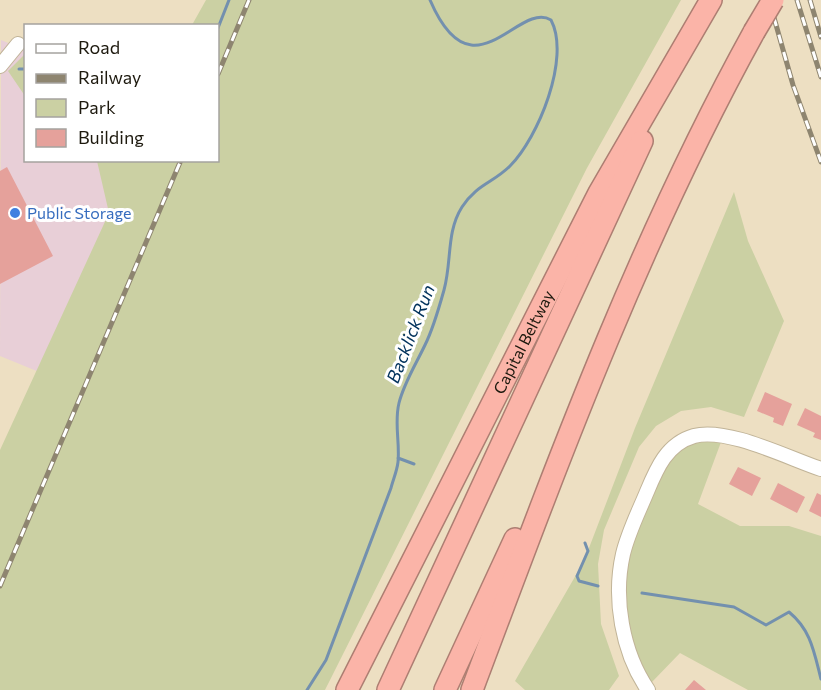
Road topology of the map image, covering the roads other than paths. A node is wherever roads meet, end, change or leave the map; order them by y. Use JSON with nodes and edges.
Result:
{"nodes":[{"id":1,"x":773,"y":0,"type":"edge"},
{"id":2,"x":710,"y":1,"type":"edge"},
{"id":3,"x":18,"y":44,"type":"dead end"},
{"id":4,"x":0,"y":66,"type":"edge"},
{"id":5,"x":552,"y":331,"type":"junction"},
{"id":6,"x":598,"y":359,"type":"junction"},
{"id":7,"x":821,"y":470,"type":"edge"},
{"id":8,"x":347,"y":690,"type":"edge"},
{"id":9,"x":388,"y":690,"type":"edge"},
{"id":10,"x":402,"y":690,"type":"edge"},
{"id":11,"x":445,"y":690,"type":"edge"},
{"id":12,"x":472,"y":690,"type":"edge"},
{"id":13,"x":648,"y":690,"type":"edge"}],
"edges":[{"from":1,"to":6,"type":"highway","bridge":true},
{"from":2,"to":5,"type":"highway"},
{"from":2,"to":8,"type":"highway","name":"Capital Beltway"},
{"from":3,"to":4,"type":"street"},
{"from":5,"to":9,"type":"highway"},
{"from":5,"to":10,"type":"highway"},
{"from":6,"to":11,"type":"highway"},
{"from":6,"to":12,"type":"highway"},
{"from":7,"to":13,"type":"street"}]}
